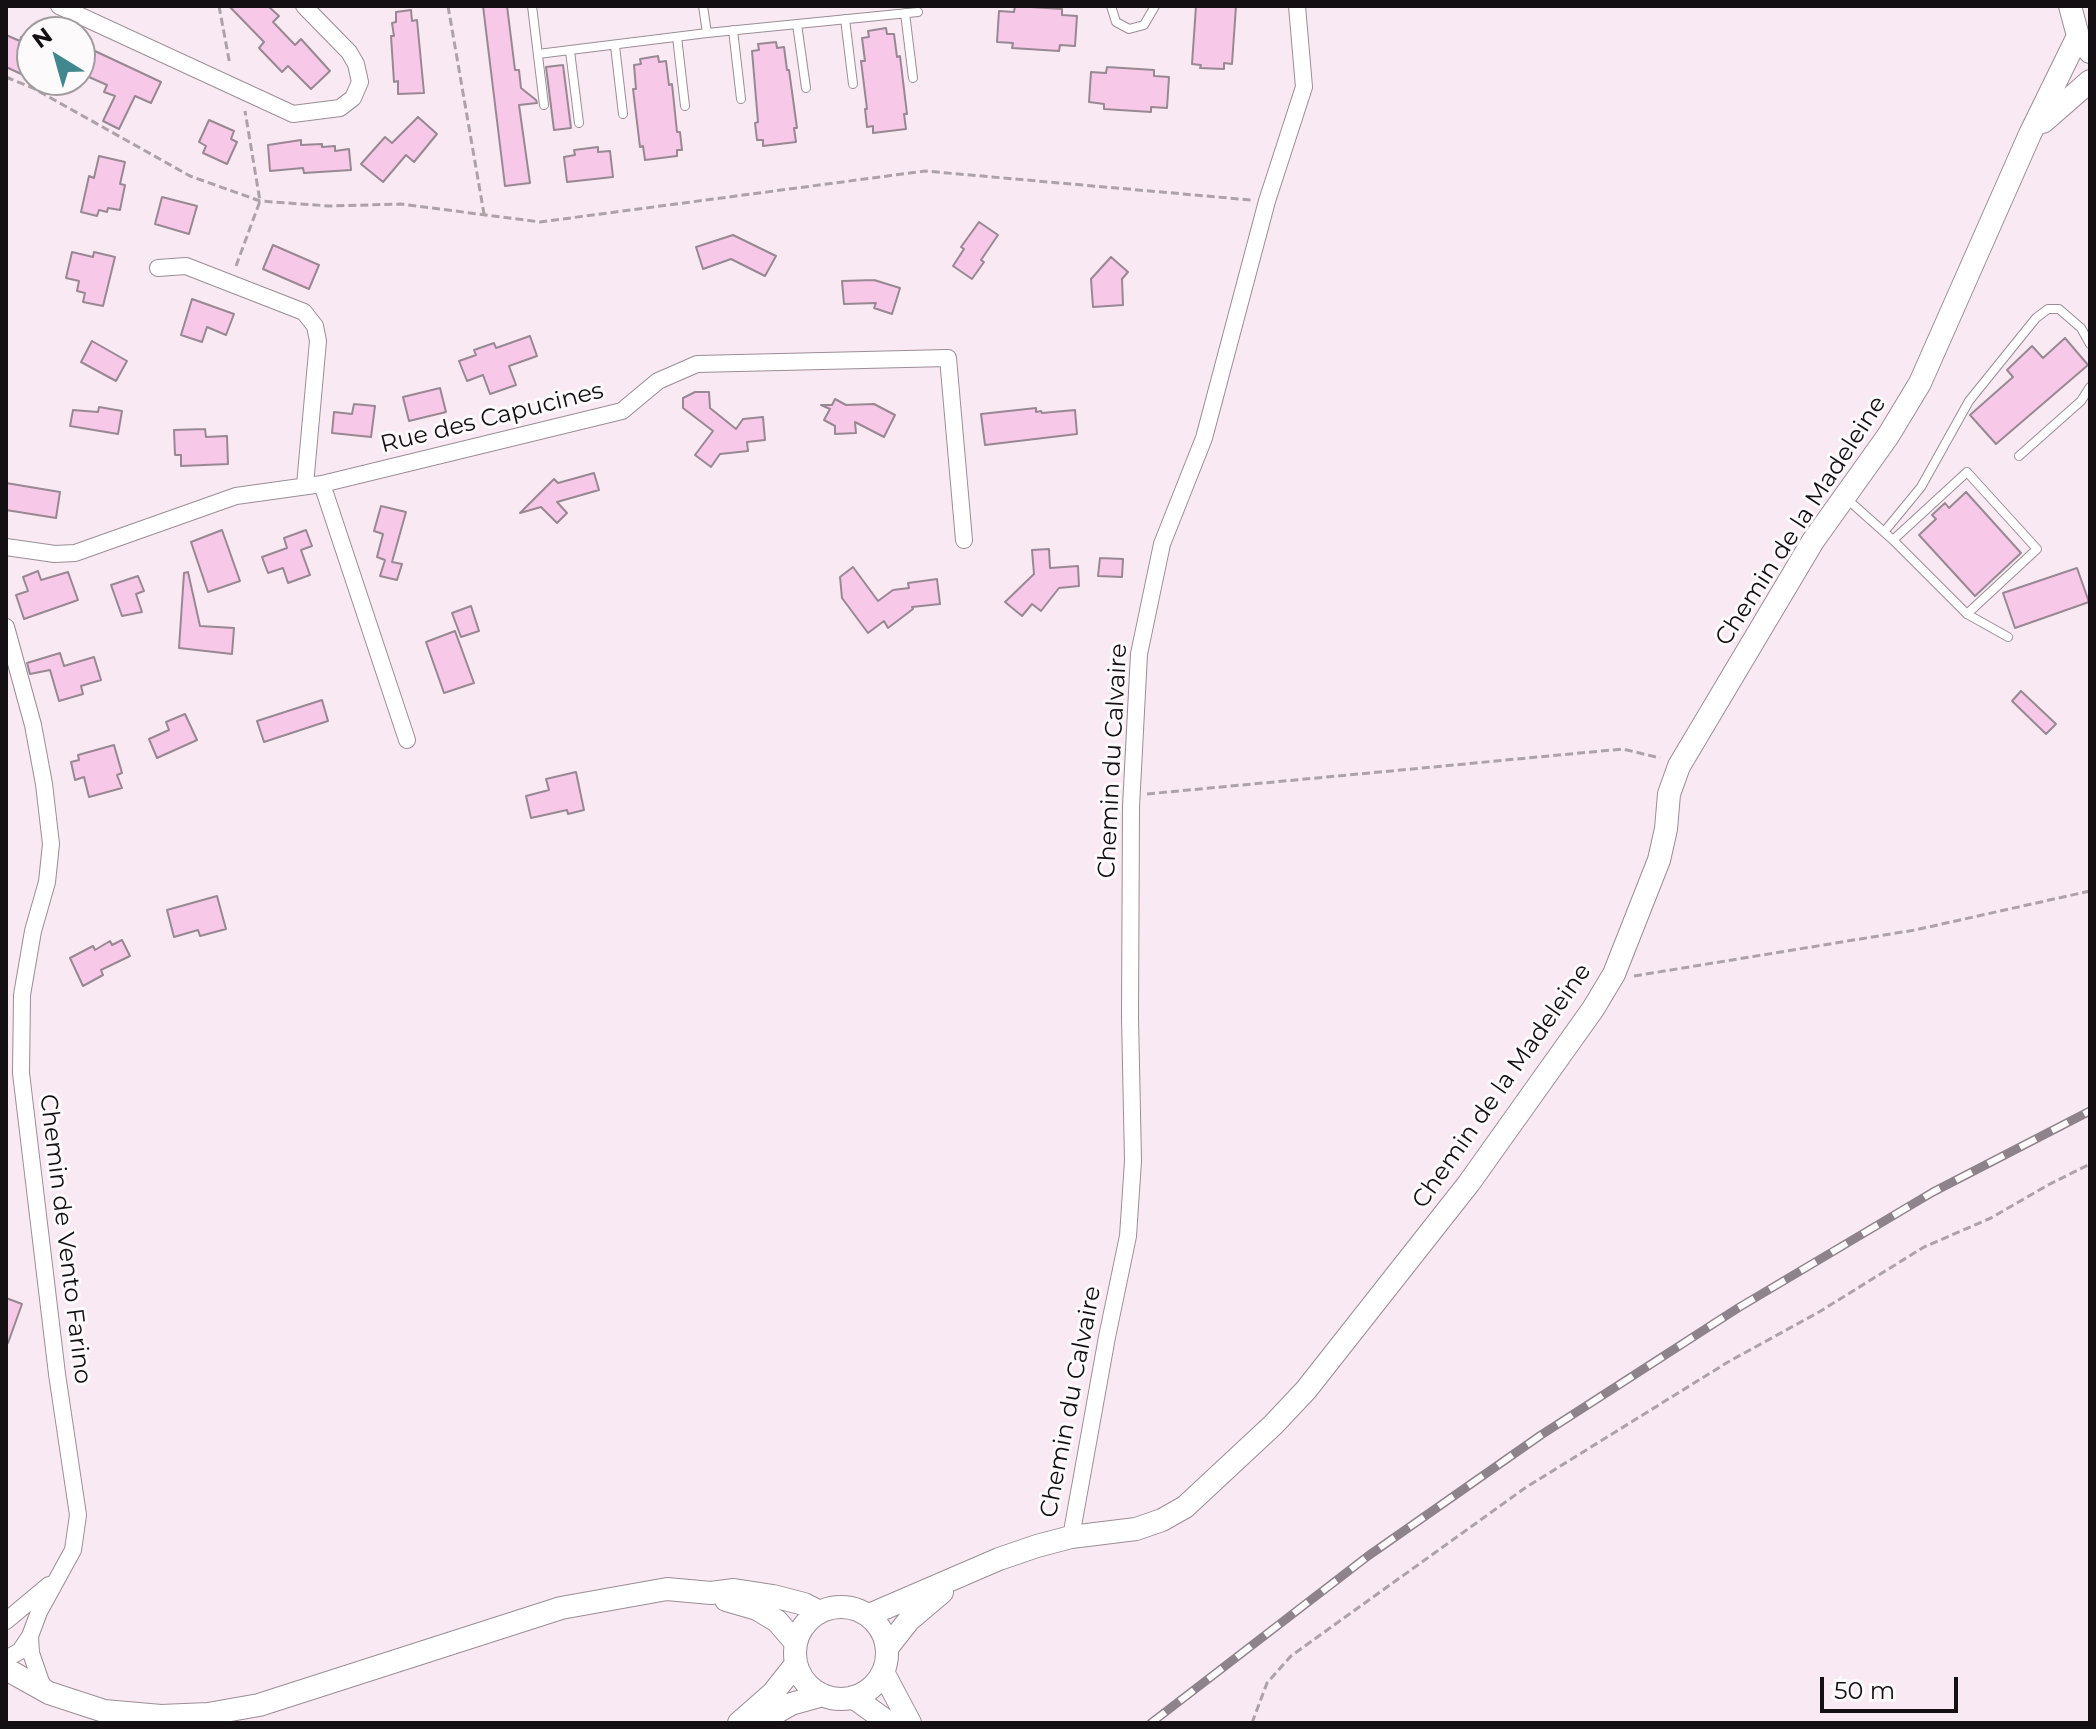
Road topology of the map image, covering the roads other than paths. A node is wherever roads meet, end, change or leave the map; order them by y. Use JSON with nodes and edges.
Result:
{"nodes":[{"id":1,"x":59,"y":6,"type":"edge"},
{"id":2,"x":304,"y":6,"type":"edge"},
{"id":3,"x":532,"y":6,"type":"edge"},
{"id":4,"x":703,"y":6,"type":"edge"},
{"id":5,"x":1111,"y":6,"type":"edge"},
{"id":6,"x":1155,"y":6,"type":"edge"},
{"id":7,"x":1297,"y":6,"type":"edge"},
{"id":8,"x":2070,"y":6,"type":"edge"},
{"id":9,"x":876,"y":11,"type":"edge"},
{"id":10,"x":918,"y":12,"type":"dead end"},
{"id":11,"x":905,"y":13,"type":"junction"},
{"id":12,"x":845,"y":19,"type":"junction"},
{"id":13,"x":797,"y":24,"type":"junction"},
{"id":14,"x":733,"y":30,"type":"junction"},
{"id":15,"x":707,"y":33,"type":"junction"},
{"id":16,"x":677,"y":37,"type":"junction"},
{"id":17,"x":2084,"y":44,"type":"edge"},
{"id":18,"x":615,"y":46,"type":"junction"},
{"id":19,"x":570,"y":51,"type":"junction"},
{"id":20,"x":538,"y":54,"type":"junction"},
{"id":21,"x":913,"y":78,"type":"dead end"},
{"id":22,"x":2090,"y":81,"type":"edge"},
{"id":23,"x":853,"y":84,"type":"dead end"},
{"id":24,"x":806,"y":88,"type":"dead end"},
{"id":25,"x":741,"y":99,"type":"dead end"},
{"id":26,"x":544,"y":105,"type":"dead end"},
{"id":27,"x":685,"y":106,"type":"dead end"},
{"id":28,"x":623,"y":114,"type":"dead end"},
{"id":29,"x":579,"y":123,"type":"dead end"},
{"id":30,"x":2030,"y":134,"type":"junction"},
{"id":31,"x":158,"y":268,"type":"dead end"},
{"id":32,"x":2090,"y":320,"type":"edge"},
{"id":33,"x":2081,"y":328,"type":"junction"},
{"id":34,"x":2090,"y":344,"type":"edge"},
{"id":35,"x":2090,"y":387,"type":"edge"},
{"id":36,"x":2019,"y":456,"type":"dead end"},
{"id":37,"x":314,"y":484,"type":"junction"},
{"id":38,"x":1843,"y":495,"type":"junction"},
{"id":39,"x":1884,"y":532,"type":"junction"},
{"id":40,"x":964,"y":540,"type":"dead end"},
{"id":41,"x":1893,"y":540,"type":"junction"},
{"id":42,"x":6,"y":547,"type":"edge"},
{"id":43,"x":1967,"y":614,"type":"junction"},
{"id":44,"x":6,"y":627,"type":"edge"},
{"id":45,"x":2008,"y":637,"type":"dead end"},
{"id":46,"x":407,"y":740,"type":"dead end"},
{"id":47,"x":1071,"y":1537,"type":"junction"},
{"id":48,"x":61,"y":1573,"type":"junction"},
{"id":49,"x":963,"y":1576,"type":"junction"},
{"id":50,"x":711,"y":1593,"type":"junction"},
{"id":51,"x":820,"y":1612,"type":"junction"},
{"id":52,"x":869,"y":1615,"type":"junction"},
{"id":53,"x":6,"y":1621,"type":"edge"},
{"id":54,"x":30,"y":1636,"type":"junction"},
{"id":55,"x":887,"y":1648,"type":"junction"},
{"id":56,"x":796,"y":1653,"type":"junction"},
{"id":57,"x":6,"y":1659,"type":"edge"},
{"id":58,"x":6,"y":1669,"type":"edge"},
{"id":59,"x":883,"y":1672,"type":"junction"},
{"id":60,"x":49,"y":1693,"type":"junction"},
{"id":61,"x":823,"y":1695,"type":"junction"},
{"id":62,"x":853,"y":1697,"type":"junction"},
{"id":63,"x":739,"y":1723,"type":"edge"},
{"id":64,"x":758,"y":1723,"type":"edge"},
{"id":65,"x":889,"y":1723,"type":"edge"},
{"id":66,"x":910,"y":1723,"type":"edge"}],
"edges":[{"from":1,"to":2,"type":"street"},
{"from":3,"to":20,"type":"lane"},
{"from":4,"to":15,"type":"lane"},
{"from":5,"to":6,"type":"lane"},
{"from":7,"to":47,"type":"street","name":"Chemin du Calvaire"},
{"from":8,"to":17,"type":"street"},
{"from":9,"to":11,"type":"lane"},
{"from":9,"to":12,"type":"lane"},
{"from":10,"to":11,"type":"lane"},
{"from":11,"to":21,"type":"lane"},
{"from":12,"to":13,"type":"lane"},
{"from":12,"to":23,"type":"lane"},
{"from":13,"to":14,"type":"lane"},
{"from":13,"to":24,"type":"lane"},
{"from":14,"to":15,"type":"lane"},
{"from":14,"to":25,"type":"lane"},
{"from":15,"to":16,"type":"lane"},
{"from":16,"to":18,"type":"lane"},
{"from":16,"to":27,"type":"lane"},
{"from":17,"to":30,"type":"street","name":"Chemin de la Madeleine"},
{"from":18,"to":19,"type":"lane"},
{"from":18,"to":28,"type":"lane"},
{"from":19,"to":20,"type":"lane"},
{"from":19,"to":29,"type":"lane"},
{"from":20,"to":26,"type":"lane"},
{"from":22,"to":30,"type":"street","name":"Chemin de la Madeleine"},
{"from":30,"to":38,"type":"street","name":"Chemin de la Madeleine"},
{"from":31,"to":37,"type":"street"},
{"from":32,"to":33,"type":"lane"},
{"from":33,"to":34,"type":"lane"},
{"from":33,"to":39,"type":"lane"},
{"from":35,"to":36,"type":"lane"},
{"from":37,"to":40,"type":"street","name":"Rue des Capucines"},
{"from":37,"to":42,"type":"street","name":"Rue des Capucines"},
{"from":37,"to":46,"type":"street"},
{"from":38,"to":39,"type":"lane"},
{"from":38,"to":47,"type":"street","name":"Chemin de la Madeleine"},
{"from":39,"to":41,"type":"lane"},
{"from":41,"to":43,"type":"lane"},
{"from":41,"to":43,"type":"lane"},
{"from":43,"to":45,"type":"lane"},
{"from":44,"to":48,"type":"street","name":"Chemin de Vento Farino"},
{"from":47,"to":49,"type":"street","name":"Chemin de la Madeleine"},
{"from":48,"to":53,"type":"street","name":"Chemin de Vento Farino"},
{"from":48,"to":54,"type":"street","name":"Chemin de Vento Farino"},
{"from":49,"to":52,"type":"street"},
{"from":49,"to":55,"type":"street"},
{"from":50,"to":51,"type":"street"},
{"from":50,"to":56,"type":"street"},
{"from":50,"to":60,"type":"street"},
{"from":51,"to":52,"type":"street"},
{"from":51,"to":56,"type":"street"},
{"from":52,"to":55,"type":"street"},
{"from":54,"to":57,"type":"street","name":"Chemin de Vento Farino"},
{"from":54,"to":60,"type":"street"},
{"from":55,"to":59,"type":"street"},
{"from":56,"to":61,"type":"street"},
{"from":56,"to":63,"type":"street"},
{"from":58,"to":60,"type":"street"},
{"from":59,"to":62,"type":"street"},
{"from":59,"to":66,"type":"street"},
{"from":61,"to":62,"type":"street"},
{"from":61,"to":64,"type":"street"},
{"from":62,"to":65,"type":"street"}]}
